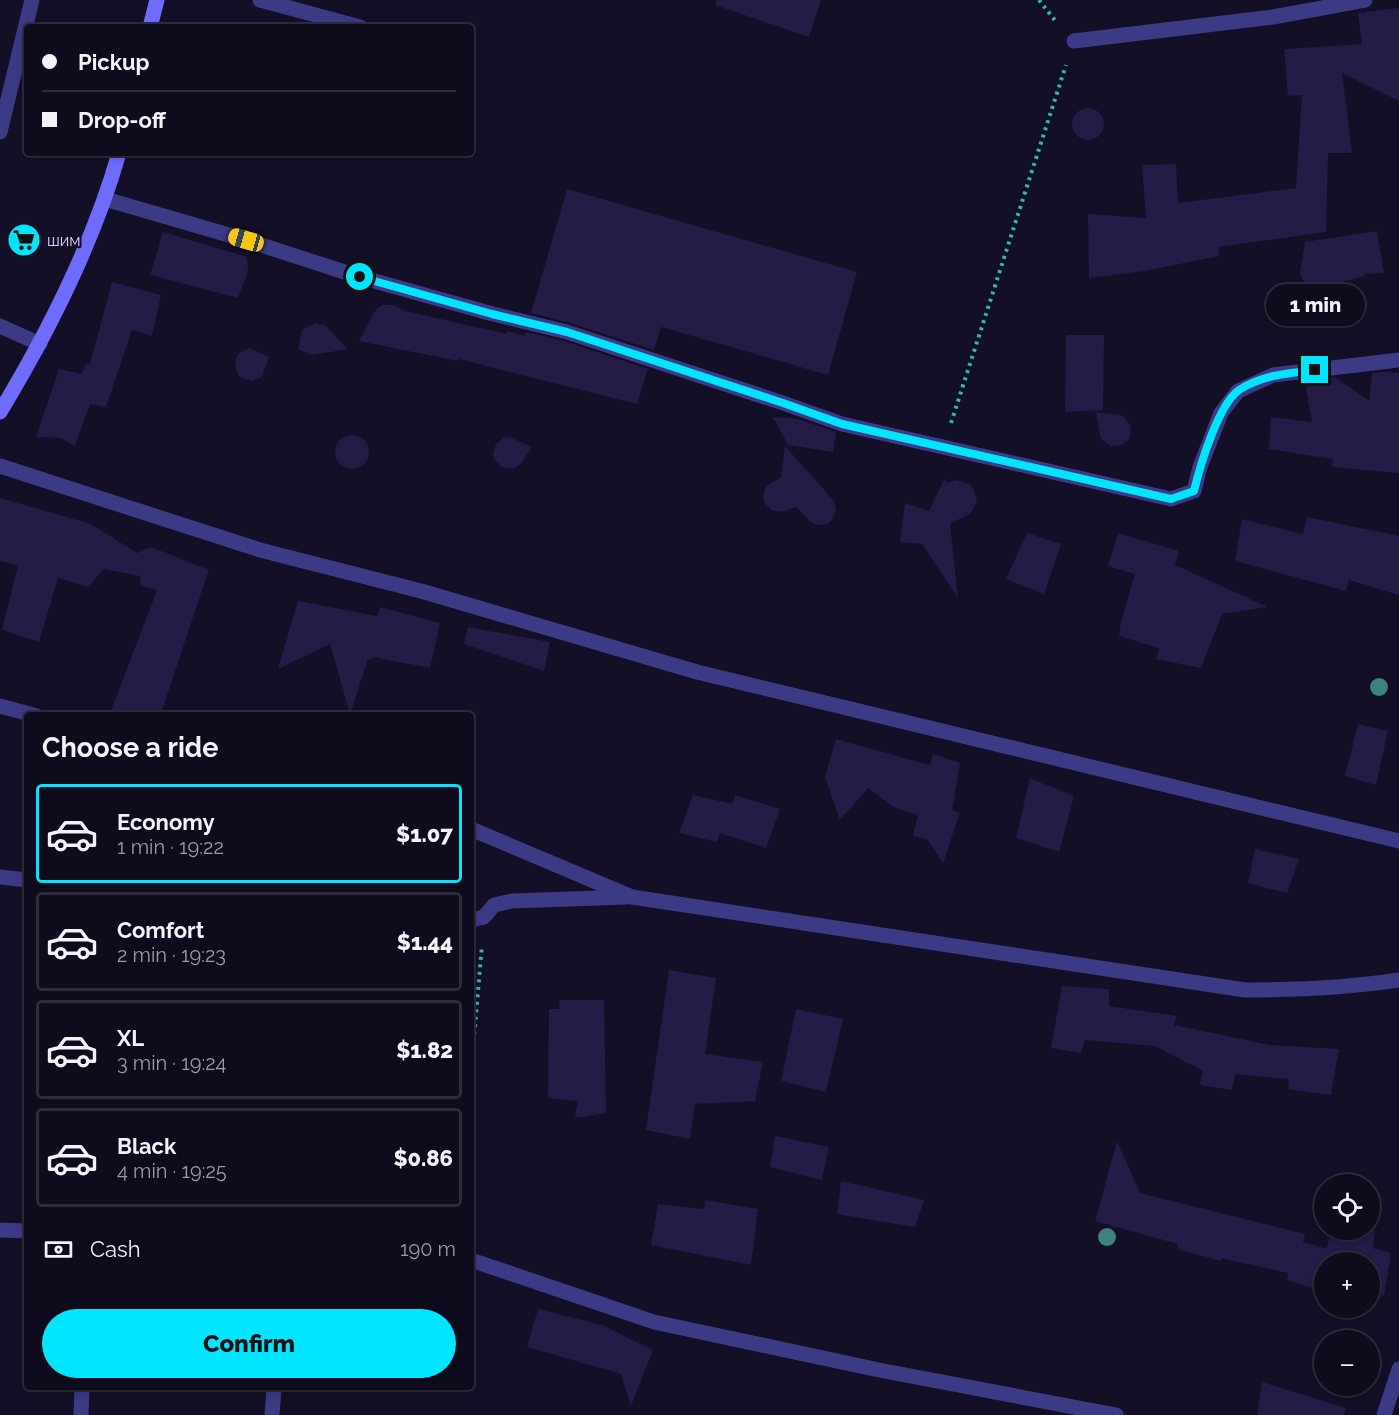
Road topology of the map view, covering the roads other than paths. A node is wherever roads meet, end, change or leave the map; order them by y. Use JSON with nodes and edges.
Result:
{"nodes":[{"id":1,"x":32,"y":0,"type":"edge"},
{"id":2,"x":157,"y":0,"type":"edge"},
{"id":3,"x":260,"y":0,"type":"edge"},
{"id":4,"x":1365,"y":0,"type":"edge"},
{"id":5,"x":26,"y":24,"type":"edge"},
{"id":6,"x":151,"y":24,"type":"edge"},
{"id":7,"x":349,"y":24,"type":"edge"},
{"id":8,"x":24,"y":33,"type":"edge"},
{"id":9,"x":1074,"y":41,"type":"road end"},
{"id":10,"x":0,"y":132,"type":"edge"},
{"id":11,"x":118,"y":156,"type":"edge"},
{"id":12,"x":105,"y":199,"type":"junction"},
{"id":13,"x":0,"y":326,"type":"edge"},
{"id":14,"x":40,"y":344,"type":"junction"},
{"id":15,"x":1399,"y":360,"type":"edge"},
{"id":16,"x":0,"y":412,"type":"edge"},
{"id":17,"x":0,"y":466,"type":"edge"},
{"id":18,"x":0,"y":706,"type":"edge"},
{"id":19,"x":24,"y":712,"type":"edge"},
{"id":20,"x":474,"y":830,"type":"edge"},
{"id":21,"x":1399,"y":841,"type":"edge"},
{"id":22,"x":0,"y":877,"type":"edge"},
{"id":23,"x":24,"y":880,"type":"edge"},
{"id":24,"x":632,"y":897,"type":"junction"},
{"id":25,"x":478,"y":918,"type":"edge"},
{"id":26,"x":1399,"y":980,"type":"edge"},
{"id":27,"x":0,"y":1230,"type":"edge"},
{"id":28,"x":24,"y":1231,"type":"edge"},
{"id":29,"x":474,"y":1261,"type":"edge"},
{"id":30,"x":1399,"y":1369,"type":"edge"},
{"id":31,"x":82,"y":1390,"type":"edge"},
{"id":32,"x":274,"y":1390,"type":"edge"},
{"id":33,"x":81,"y":1415,"type":"edge"},
{"id":34,"x":272,"y":1415,"type":"edge"},
{"id":35,"x":1116,"y":1415,"type":"edge"},
{"id":36,"x":1384,"y":1415,"type":"edge"}],
"edges":[{"from":1,"to":5,"type":"street"},
{"from":2,"to":6,"type":"main road"},
{"from":3,"to":7,"type":"street"},
{"from":4,"to":9,"type":"street"},
{"from":8,"to":10,"type":"street"},
{"from":11,"to":12,"type":"main road"},
{"from":12,"to":14,"type":"main road"},
{"from":12,"to":15,"type":"street"},
{"from":13,"to":14,"type":"street"},
{"from":14,"to":16,"type":"main road"},
{"from":17,"to":21,"type":"street"},
{"from":18,"to":19,"type":"street"},
{"from":20,"to":24,"type":"street"},
{"from":22,"to":23,"type":"street"},
{"from":24,"to":25,"type":"street"},
{"from":24,"to":26,"type":"street"},
{"from":27,"to":28,"type":"street"},
{"from":29,"to":35,"type":"street"},
{"from":30,"to":36,"type":"street"},
{"from":31,"to":33,"type":"street"},
{"from":32,"to":34,"type":"street"}]}
